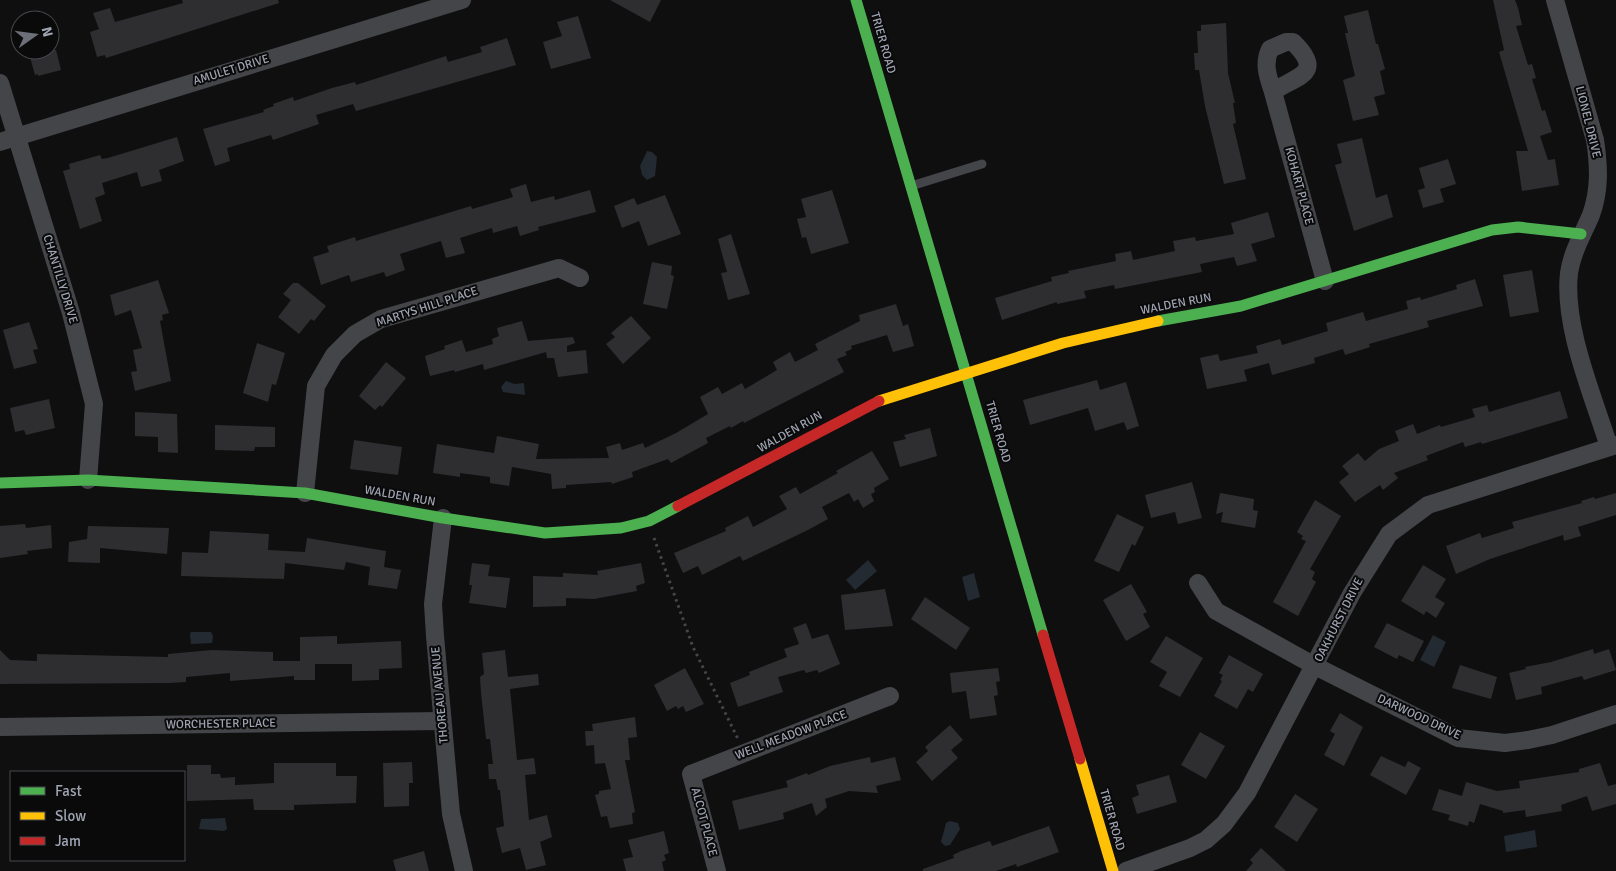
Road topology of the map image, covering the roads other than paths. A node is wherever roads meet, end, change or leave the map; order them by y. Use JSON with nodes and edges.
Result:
{"nodes":[{"id":1,"x":462,"y":0,"type":"edge"},
{"id":2,"x":856,"y":0,"type":"edge"},
{"id":3,"x":1555,"y":0,"type":"edge"},
{"id":4,"x":0,"y":83,"type":"edge"},
{"id":5,"x":1273,"y":92,"type":"dead end"},
{"id":6,"x":8,"y":139,"type":"edge"},
{"id":7,"x":982,"y":164,"type":"dead end"},
{"id":8,"x":911,"y":186,"type":"junction"},
{"id":9,"x":1581,"y":234,"type":"junction"},
{"id":10,"x":580,"y":278,"type":"dead end"},
{"id":11,"x":1325,"y":281,"type":"junction"},
{"id":12,"x":966,"y":374,"type":"junction"},
{"id":13,"x":1612,"y":446,"type":"edge"},
{"id":14,"x":88,"y":480,"type":"junction"},
{"id":15,"x":0,"y":483,"type":"edge"},
{"id":16,"x":305,"y":493,"type":"junction"},
{"id":17,"x":444,"y":518,"type":"junction"},
{"id":18,"x":1198,"y":583,"type":"dead end"},
{"id":19,"x":1315,"y":666,"type":"junction"},
{"id":20,"x":890,"y":696,"type":"dead end"},
{"id":21,"x":1616,"y":714,"type":"edge"},
{"id":22,"x":441,"y":721,"type":"junction"},
{"id":23,"x":0,"y":727,"type":"edge"},
{"id":24,"x":691,"y":774,"type":"joint"},
{"id":25,"x":464,"y":871,"type":"edge"},
{"id":26,"x":717,"y":871,"type":"edge"},
{"id":27,"x":1112,"y":871,"type":"edge"},
{"id":28,"x":1126,"y":871,"type":"edge"}],
"edges":[{"from":1,"to":6,"type":"street","name":"AMULET DRIVE"},
{"from":2,"to":8,"type":"street","name":"TRIER ROAD"},
{"from":3,"to":9,"type":"street","name":"LIONEL DRIVE"},
{"from":4,"to":6,"type":"street","name":"CHANTILLY DRIVE"},
{"from":5,"to":11,"type":"street","name":"KOHART PLACE"},
{"from":6,"to":14,"type":"street","name":"CHANTILLY DRIVE"},
{"from":7,"to":8,"type":"lane"},
{"from":8,"to":12,"type":"street","name":"TRIER ROAD"},
{"from":9,"to":11,"type":"street","name":"WALDEN RUN"},
{"from":9,"to":13,"type":"street","name":"LIONEL DRIVE"},
{"from":10,"to":16,"type":"street","name":"MARTYS HILL PLACE"},
{"from":11,"to":12,"type":"street","name":"WALDEN RUN"},
{"from":12,"to":17,"type":"street","name":"WALDEN RUN"},
{"from":12,"to":27,"type":"street","name":"TRIER ROAD"},
{"from":13,"to":19,"type":"street","name":"OAKHURST DRIVE"},
{"from":14,"to":15,"type":"street","name":"WALDEN RUN"},
{"from":14,"to":16,"type":"street","name":"WALDEN RUN"},
{"from":16,"to":17,"type":"street","name":"WALDEN RUN"},
{"from":17,"to":22,"type":"street","name":"THOREAU AVENUE"},
{"from":18,"to":19,"type":"street","name":"DARWOOD DRIVE"},
{"from":19,"to":21,"type":"street","name":"DARWOOD DRIVE"},
{"from":19,"to":28,"type":"street","name":"OAKHURST DRIVE"},
{"from":20,"to":24,"type":"street","name":"WELL MEADOW PLACE"},
{"from":22,"to":23,"type":"street","name":"WORCHESTER PLACE"},
{"from":22,"to":25,"type":"street","name":"THOREAU AVENUE"},
{"from":24,"to":26,"type":"street","name":"ALCOT PLACE"}]}
